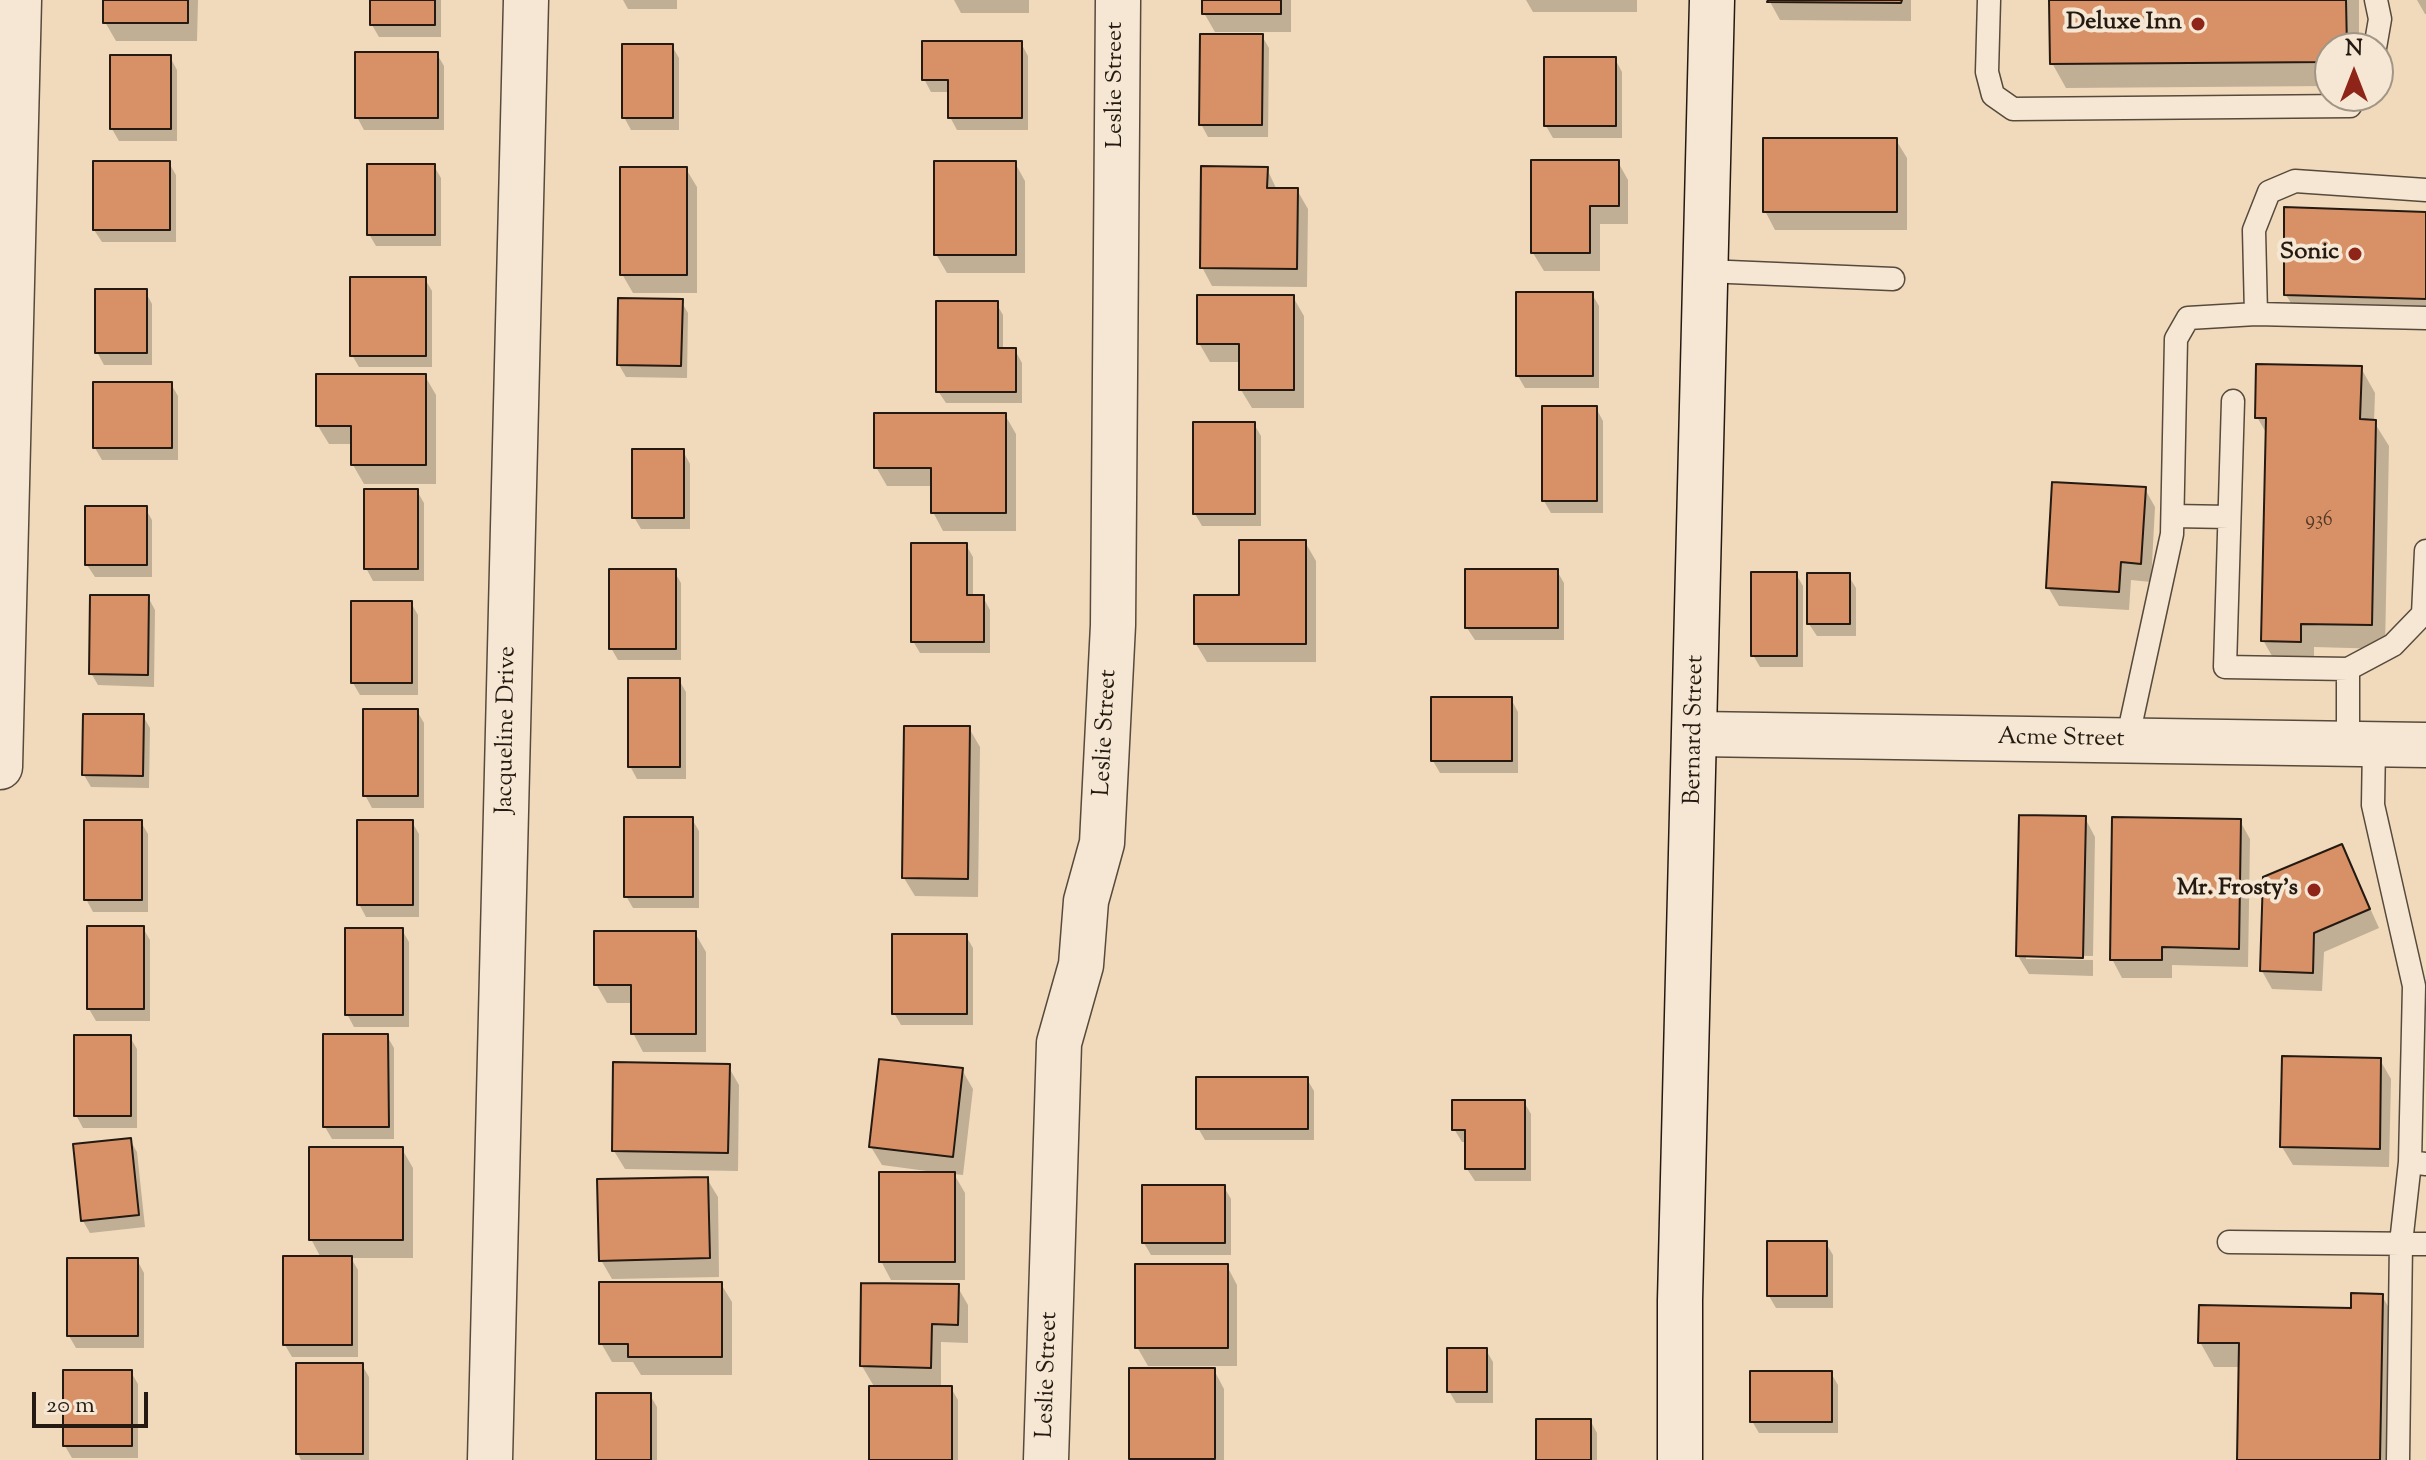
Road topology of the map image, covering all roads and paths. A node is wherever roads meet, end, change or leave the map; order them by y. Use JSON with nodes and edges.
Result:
{"nodes":[{"id":1,"x":19,"y":0,"type":"edge"},
{"id":2,"x":526,"y":0,"type":"edge"},
{"id":3,"x":1118,"y":0,"type":"edge"},
{"id":4,"x":1712,"y":0,"type":"edge"},
{"id":5,"x":1989,"y":0,"type":"edge"},
{"id":6,"x":2376,"y":0,"type":"edge"},
{"id":7,"x":2378,"y":32,"type":"edge"},
{"id":8,"x":2314,"y":106,"type":"edge"},
{"id":9,"x":2426,"y":190,"type":"edge"},
{"id":10,"x":1706,"y":271,"type":"junction"},
{"id":11,"x":1893,"y":279,"type":"dead end"},
{"id":12,"x":2256,"y":314,"type":"junction"},
{"id":13,"x":2426,"y":318,"type":"edge"},
{"id":14,"x":2233,"y":401,"type":"dead end"},
{"id":15,"x":2173,"y":516,"type":"junction"},
{"id":16,"x":2229,"y":517,"type":"junction"},
{"id":17,"x":2426,"y":551,"type":"edge"},
{"id":18,"x":2348,"y":669,"type":"junction"},
{"id":19,"x":1697,"y":734,"type":"junction"},
{"id":20,"x":2127,"y":741,"type":"junction"},
{"id":21,"x":2361,"y":743,"type":"junction"},
{"id":22,"x":2426,"y":745,"type":"edge"},
{"id":23,"x":0,"y":767,"type":"edge"},
{"id":24,"x":2418,"y":1163,"type":"edge"},
{"id":25,"x":2229,"y":1242,"type":"dead end"},
{"id":26,"x":2401,"y":1243,"type":"junction"},
{"id":27,"x":2426,"y":1244,"type":"edge"},
{"id":28,"x":490,"y":1460,"type":"edge"},
{"id":29,"x":1046,"y":1460,"type":"edge"},
{"id":30,"x":1680,"y":1460,"type":"edge"},
{"id":31,"x":2398,"y":1460,"type":"edge"}],
"edges":[{"from":1,"to":23,"type":"street"},
{"from":2,"to":28,"type":"street","name":"Jacqueline Drive"},
{"from":3,"to":29,"type":"street","name":"Leslie Street"},
{"from":4,"to":10,"type":"street","name":"Bernard Street"},
{"from":5,"to":8,"type":"lane"},
{"from":6,"to":7,"type":"lane"},
{"from":9,"to":12,"type":"lane"},
{"from":10,"to":11,"type":"lane"},
{"from":10,"to":19,"type":"street","name":"Bernard Street"},
{"from":12,"to":13,"type":"lane"},
{"from":12,"to":15,"type":"lane"},
{"from":14,"to":16,"type":"lane"},
{"from":15,"to":16,"type":"lane"},
{"from":15,"to":20,"type":"lane"},
{"from":16,"to":18,"type":"lane"},
{"from":17,"to":18,"type":"lane"},
{"from":18,"to":21,"type":"lane"},
{"from":19,"to":20,"type":"street","name":"Acme Street"},
{"from":19,"to":30,"type":"street","name":"Bernard Street"},
{"from":20,"to":21,"type":"street","name":"Acme Street"},
{"from":21,"to":22,"type":"street","name":"Acme Street"},
{"from":21,"to":24,"type":"lane"},
{"from":24,"to":26,"type":"lane"},
{"from":25,"to":26,"type":"lane"},
{"from":26,"to":27,"type":"lane"},
{"from":26,"to":31,"type":"lane"}]}
